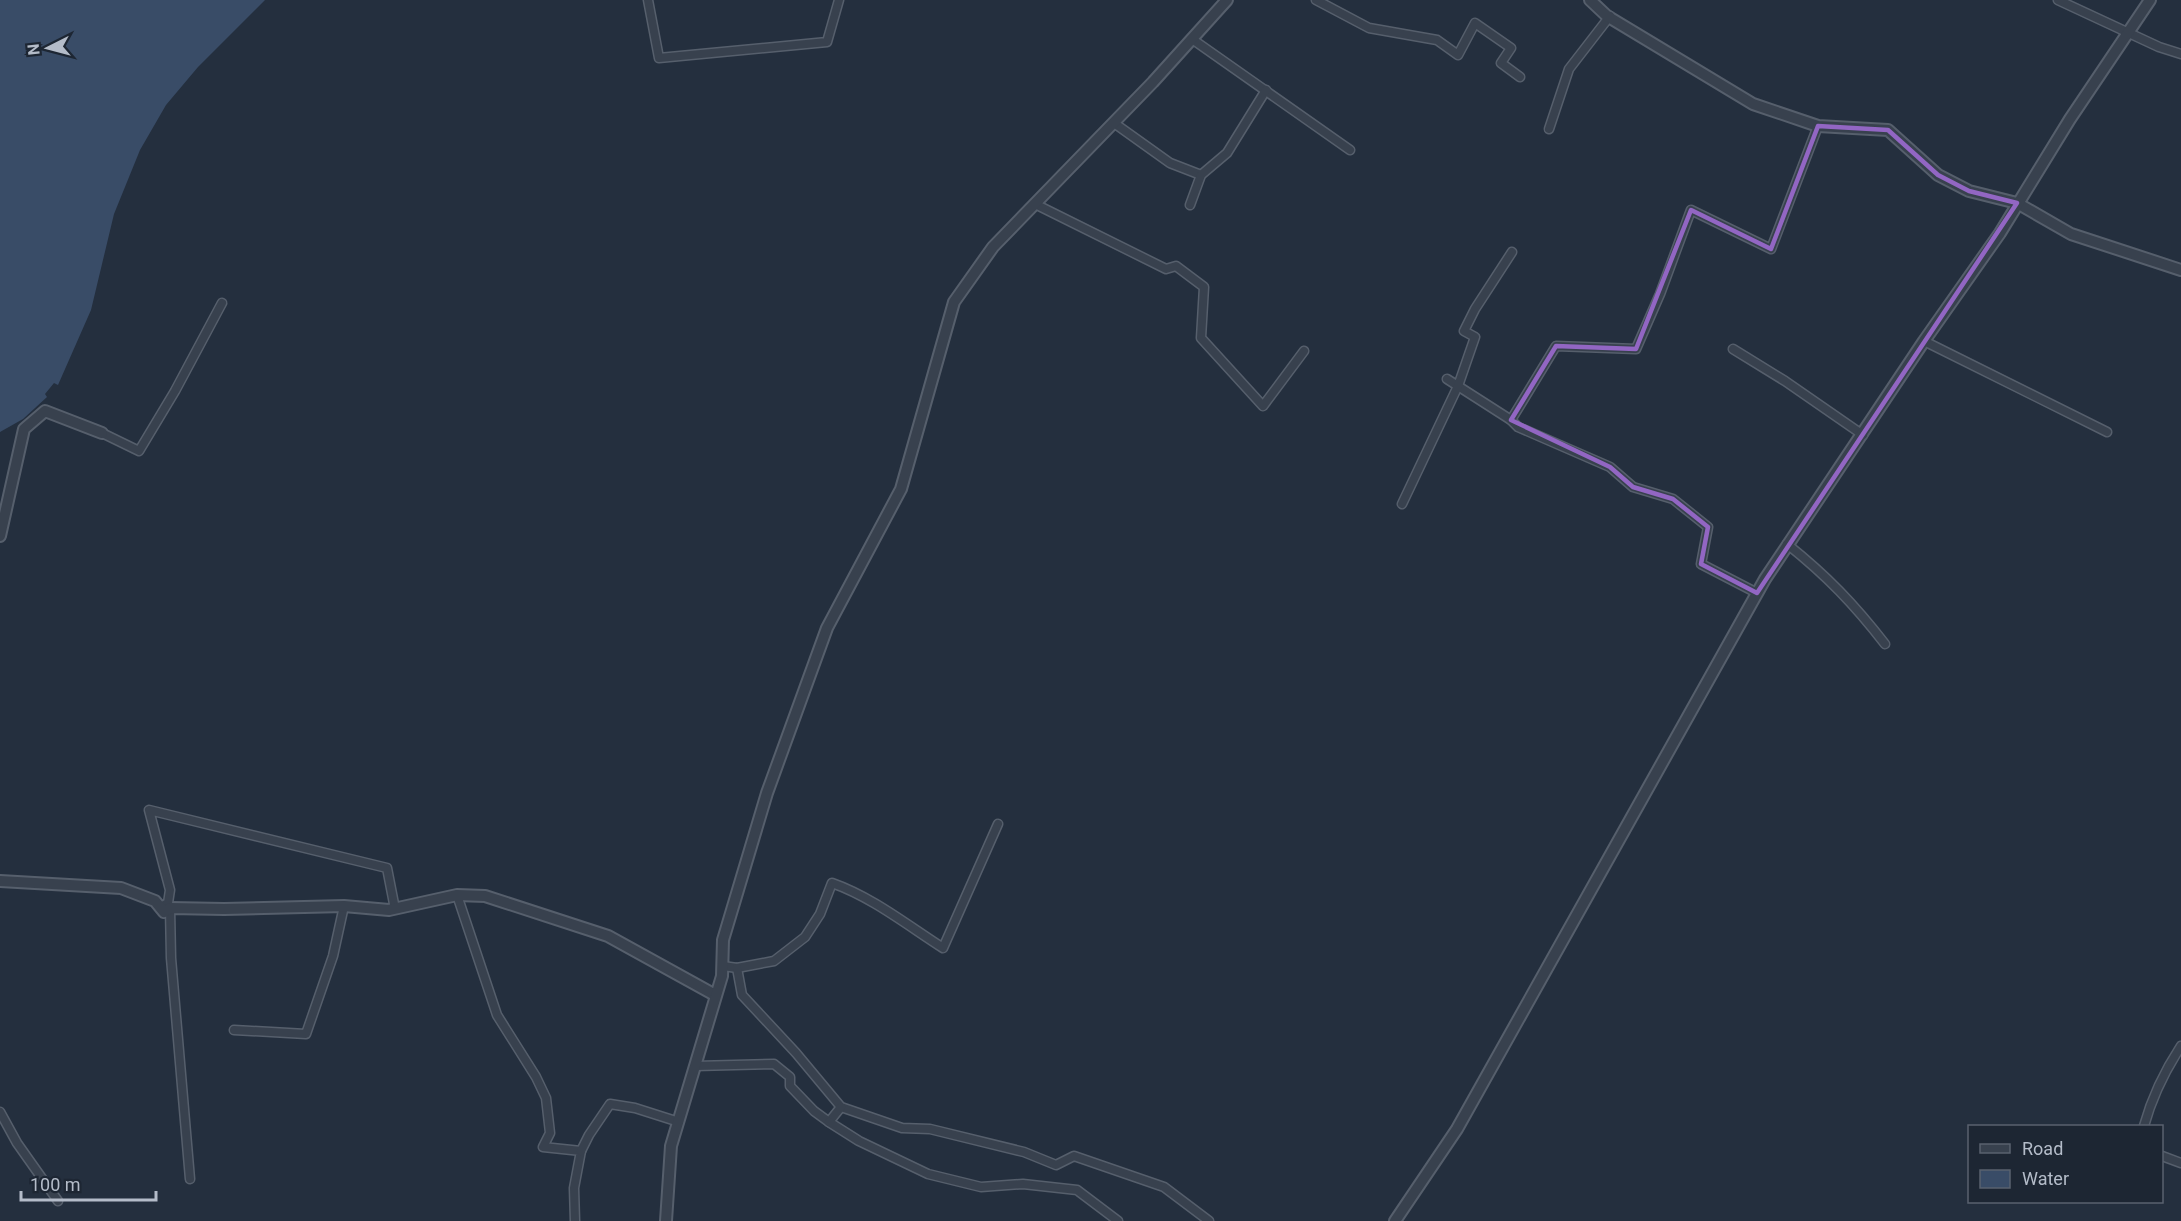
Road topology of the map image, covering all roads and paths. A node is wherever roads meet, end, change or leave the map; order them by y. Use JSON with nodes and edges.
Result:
{"nodes":[{"id":1,"x":648,"y":0,"type":"edge"},
{"id":2,"x":839,"y":0,"type":"edge"},
{"id":3,"x":1227,"y":0,"type":"edge"},
{"id":4,"x":1316,"y":0,"type":"edge"},
{"id":5,"x":1590,"y":0,"type":"edge"},
{"id":6,"x":2058,"y":0,"type":"edge"},
{"id":7,"x":2150,"y":0,"type":"edge"},
{"id":8,"x":1610,"y":16,"type":"junction"},
{"id":9,"x":2128,"y":32,"type":"junction"},
{"id":10,"x":1192,"y":39,"type":"junction"},
{"id":11,"x":2181,"y":54,"type":"edge"},
{"id":12,"x":1520,"y":77,"type":"dead end"},
{"id":13,"x":1266,"y":90,"type":"junction"},
{"id":14,"x":1114,"y":123,"type":"junction"},
{"id":15,"x":1818,"y":126,"type":"junction"},
{"id":16,"x":1549,"y":129,"type":"dead end"},
{"id":17,"x":1350,"y":150,"type":"dead end"},
{"id":18,"x":1201,"y":175,"type":"junction"},
{"id":19,"x":2017,"y":203,"type":"junction"},
{"id":20,"x":1035,"y":204,"type":"junction"},
{"id":21,"x":1190,"y":205,"type":"dead end"},
{"id":22,"x":1512,"y":252,"type":"dead end"},
{"id":23,"x":2181,"y":270,"type":"edge"},
{"id":24,"x":222,"y":303,"type":"dead end"},
{"id":25,"x":1924,"y":341,"type":"junction"},
{"id":26,"x":1733,"y":349,"type":"dead end"},
{"id":27,"x":1304,"y":351,"type":"dead end"},
{"id":28,"x":1447,"y":380,"type":"dead end"},
{"id":29,"x":1458,"y":386,"type":"junction"},
{"id":30,"x":1511,"y":420,"type":"junction"},
{"id":31,"x":2107,"y":432,"type":"dead end"},
{"id":32,"x":102,"y":433,"type":"joint"},
{"id":33,"x":1863,"y":435,"type":"junction"},
{"id":34,"x":1402,"y":504,"type":"dead end"},
{"id":35,"x":0,"y":536,"type":"edge"},
{"id":36,"x":1787,"y":544,"type":"junction"},
{"id":37,"x":1757,"y":593,"type":"junction"},
{"id":38,"x":1885,"y":644,"type":"dead end"},
{"id":39,"x":998,"y":824,"type":"dead end"},
{"id":40,"x":0,"y":881,"type":"edge"},
{"id":41,"x":457,"y":895,"type":"junction"},
{"id":42,"x":344,"y":906,"type":"junction"},
{"id":43,"x":165,"y":907,"type":"junction"},
{"id":44,"x":395,"y":909,"type":"junction"},
{"id":45,"x":737,"y":968,"type":"junction"},
{"id":46,"x":723,"y":971,"type":"junction"},
{"id":47,"x":715,"y":995,"type":"junction"},
{"id":48,"x":234,"y":1030,"type":"dead end"},
{"id":49,"x":2181,"y":1046,"type":"edge"},
{"id":50,"x":695,"y":1066,"type":"junction"},
{"id":51,"x":841,"y":1107,"type":"junction"},
{"id":52,"x":0,"y":1112,"type":"edge"},
{"id":53,"x":679,"y":1122,"type":"junction"},
{"id":54,"x":830,"y":1122,"type":"junction"},
{"id":55,"x":2144,"y":1125,"type":"edge"},
{"id":56,"x":582,"y":1151,"type":"junction"},
{"id":57,"x":2163,"y":1156,"type":"edge"},
{"id":58,"x":2181,"y":1163,"type":"edge"},
{"id":59,"x":190,"y":1179,"type":"dead end"},
{"id":60,"x":58,"y":1202,"type":"dead end"},
{"id":61,"x":575,"y":1221,"type":"edge"},
{"id":62,"x":666,"y":1221,"type":"edge"},
{"id":63,"x":1118,"y":1221,"type":"edge"},
{"id":64,"x":1209,"y":1221,"type":"edge"},
{"id":65,"x":1395,"y":1221,"type":"edge"}],
"edges":[{"from":1,"to":2,"type":"street"},
{"from":3,"to":10,"type":"street"},
{"from":4,"to":12,"type":"street"},
{"from":5,"to":8,"type":"street"},
{"from":6,"to":9,"type":"street"},
{"from":7,"to":9,"type":"street"},
{"from":8,"to":15,"type":"street"},
{"from":8,"to":16,"type":"street"},
{"from":9,"to":11,"type":"street"},
{"from":9,"to":19,"type":"street"},
{"from":10,"to":13,"type":"street"},
{"from":10,"to":14,"type":"street"},
{"from":13,"to":17,"type":"street"},
{"from":13,"to":18,"type":"street"},
{"from":14,"to":18,"type":"street"},
{"from":14,"to":20,"type":"street"},
{"from":15,"to":19,"type":"street"},
{"from":15,"to":30,"type":"street"},
{"from":18,"to":21,"type":"street"},
{"from":19,"to":23,"type":"street"},
{"from":19,"to":25,"type":"street"},
{"from":20,"to":27,"type":"street"},
{"from":20,"to":46,"type":"street"},
{"from":22,"to":29,"type":"street"},
{"from":24,"to":32,"type":"street"},
{"from":25,"to":31,"type":"street"},
{"from":25,"to":33,"type":"street"},
{"from":26,"to":33,"type":"street"},
{"from":28,"to":29,"type":"street"},
{"from":29,"to":30,"type":"street"},
{"from":29,"to":34,"type":"street"},
{"from":30,"to":37,"type":"street"},
{"from":32,"to":35,"type":"street"},
{"from":33,"to":36,"type":"street"},
{"from":36,"to":37,"type":"street"},
{"from":36,"to":38,"type":"street"},
{"from":37,"to":65,"type":"street"},
{"from":39,"to":45,"type":"street"},
{"from":40,"to":43,"type":"street"},
{"from":41,"to":44,"type":"street"},
{"from":41,"to":47,"type":"street"},
{"from":41,"to":56,"type":"street"},
{"from":42,"to":43,"type":"street"},
{"from":42,"to":44,"type":"street"},
{"from":42,"to":48,"type":"street"},
{"from":43,"to":44,"type":"street"},
{"from":43,"to":59,"type":"street"},
{"from":45,"to":46,"type":"street"},
{"from":45,"to":51,"type":"street"},
{"from":46,"to":47,"type":"street"},
{"from":47,"to":50,"type":"street"},
{"from":49,"to":55,"type":"street"},
{"from":50,"to":53,"type":"street"},
{"from":50,"to":54,"type":"street"},
{"from":51,"to":54,"type":"street"},
{"from":51,"to":64,"type":"street"},
{"from":52,"to":60,"type":"street"},
{"from":53,"to":56,"type":"street"},
{"from":53,"to":62,"type":"street"},
{"from":54,"to":63,"type":"street"},
{"from":56,"to":61,"type":"street"},
{"from":57,"to":58,"type":"street"}]}
